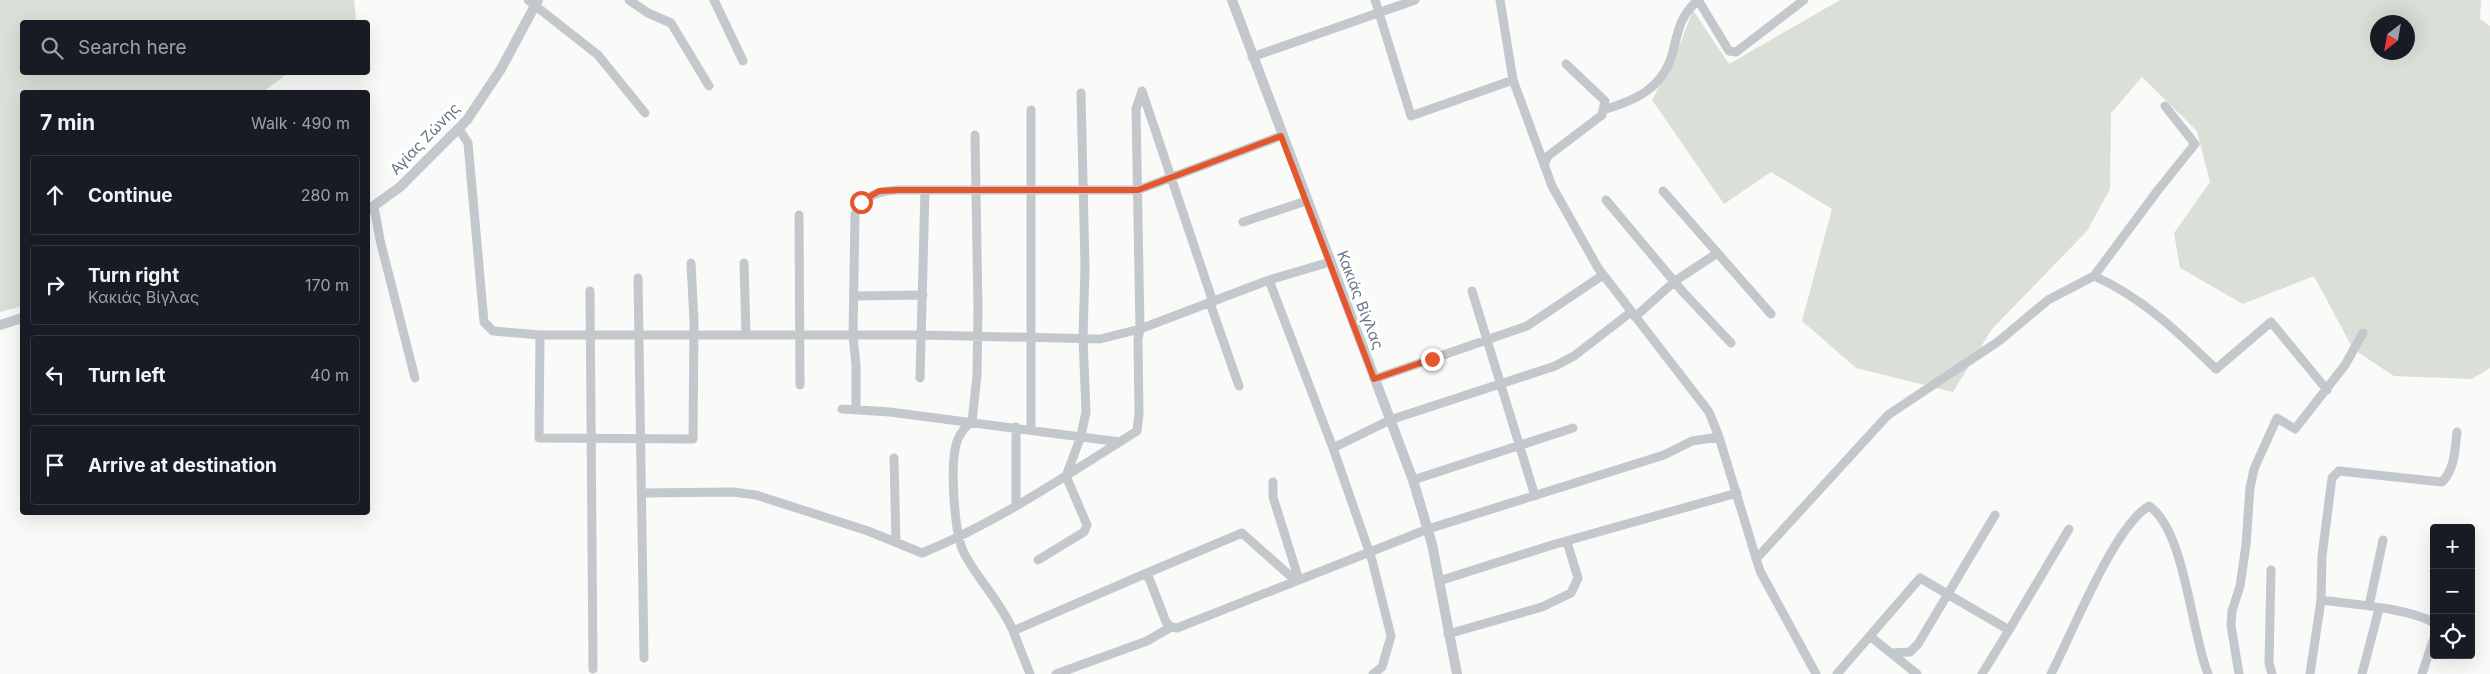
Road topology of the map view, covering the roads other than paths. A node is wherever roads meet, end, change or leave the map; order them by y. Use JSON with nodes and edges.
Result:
{"nodes":[{"id":1,"x":629,"y":0,"type":"edge"},
{"id":2,"x":714,"y":0,"type":"edge"},
{"id":3,"x":1232,"y":0,"type":"edge"},
{"id":4,"x":1375,"y":0,"type":"edge"},
{"id":5,"x":1415,"y":0,"type":"edge"},
{"id":6,"x":1500,"y":0,"type":"edge"},
{"id":7,"x":1698,"y":0,"type":"edge"},
{"id":8,"x":1804,"y":0,"type":"edge"},
{"id":9,"x":533,"y":2,"type":"edge"},
{"id":10,"x":1379,"y":12,"type":"junction"},
{"id":11,"x":1252,"y":57,"type":"junction"},
{"id":12,"x":744,"y":62,"type":"dead end"},
{"id":13,"x":1566,"y":64,"type":"dead end"},
{"id":14,"x":1513,"y":80,"type":"junction"},
{"id":15,"x":708,"y":86,"type":"dead end"},
{"id":16,"x":1081,"y":92,"type":"dead end"},
{"id":17,"x":2165,"y":106,"type":"dead end"},
{"id":18,"x":1031,"y":110,"type":"dead end"},
{"id":19,"x":1603,"y":110,"type":"junction"},
{"id":20,"x":644,"y":113,"type":"dead end"},
{"id":21,"x":460,"y":129,"type":"junction"},
{"id":22,"x":975,"y":135,"type":"dead end"},
{"id":23,"x":1281,"y":136,"type":"junction"},
{"id":24,"x":1544,"y":165,"type":"junction"},
{"id":25,"x":1169,"y":177,"type":"junction"},
{"id":26,"x":925,"y":190,"type":"junction"},
{"id":27,"x":976,"y":190,"type":"junction"},
{"id":28,"x":1030,"y":190,"type":"junction"},
{"id":29,"x":1084,"y":190,"type":"junction"},
{"id":30,"x":1138,"y":190,"type":"junction"},
{"id":31,"x":1664,"y":191,"type":"dead end"},
{"id":32,"x":1306,"y":200,"type":"junction"},
{"id":33,"x":1606,"y":200,"type":"dead end"},
{"id":34,"x":371,"y":208,"type":"edge"},
{"id":35,"x":800,"y":215,"type":"dead end"},
{"id":36,"x":1243,"y":222,"type":"dead end"},
{"id":37,"x":1716,"y":254,"type":"junction"},
{"id":38,"x":1330,"y":262,"type":"junction"},
{"id":39,"x":691,"y":263,"type":"dead end"},
{"id":40,"x":744,"y":263,"type":"dead end"},
{"id":41,"x":1603,"y":275,"type":"junction"},
{"id":42,"x":2094,"y":276,"type":"junction"},
{"id":43,"x":638,"y":278,"type":"dead end"},
{"id":44,"x":1269,"y":280,"type":"junction"},
{"id":45,"x":1675,"y":282,"type":"junction"},
{"id":46,"x":590,"y":290,"type":"dead end"},
{"id":47,"x":1472,"y":291,"type":"dead end"},
{"id":48,"x":923,"y":295,"type":"junction"},
{"id":49,"x":855,"y":296,"type":"junction"},
{"id":50,"x":1211,"y":302,"type":"junction"},
{"id":51,"x":1633,"y":314,"type":"junction"},
{"id":52,"x":1771,"y":314,"type":"dead end"},
{"id":53,"x":20,"y":319,"type":"edge"},
{"id":54,"x":0,"y":325,"type":"edge"},
{"id":55,"x":1140,"y":329,"type":"junction"},
{"id":56,"x":2363,"y":333,"type":"dead end"},
{"id":57,"x":540,"y":335,"type":"junction"},
{"id":58,"x":589,"y":335,"type":"junction"},
{"id":59,"x":639,"y":335,"type":"junction"},
{"id":60,"x":694,"y":335,"type":"junction"},
{"id":61,"x":746,"y":335,"type":"junction"},
{"id":62,"x":801,"y":335,"type":"junction"},
{"id":63,"x":922,"y":335,"type":"junction"},
{"id":64,"x":853,"y":336,"type":"junction"},
{"id":65,"x":977,"y":336,"type":"junction"},
{"id":66,"x":1030,"y":337,"type":"junction"},
{"id":67,"x":1083,"y":338,"type":"junction"},
{"id":68,"x":1488,"y":340,"type":"junction"},
{"id":69,"x":1731,"y":343,"type":"dead end"},
{"id":70,"x":415,"y":378,"type":"dead end"},
{"id":71,"x":920,"y":378,"type":"dead end"},
{"id":72,"x":1374,"y":379,"type":"junction"},
{"id":73,"x":1502,"y":383,"type":"junction"},
{"id":74,"x":800,"y":385,"type":"dead end"},
{"id":75,"x":1239,"y":386,"type":"dead end"},
{"id":76,"x":2327,"y":390,"type":"junction"},
{"id":77,"x":842,"y":409,"type":"dead end"},
{"id":78,"x":856,"y":410,"type":"junction"},
{"id":79,"x":1390,"y":420,"type":"junction"},
{"id":80,"x":972,"y":422,"type":"junction"},
{"id":81,"x":1016,"y":427,"type":"junction"},
{"id":82,"x":1573,"y":428,"type":"dead end"},
{"id":83,"x":1031,"y":429,"type":"junction"},
{"id":84,"x":2457,"y":432,"type":"dead end"},
{"id":85,"x":1081,"y":436,"type":"junction"},
{"id":86,"x":1719,"y":437,"type":"junction"},
{"id":87,"x":590,"y":438,"type":"junction"},
{"id":88,"x":641,"y":439,"type":"junction"},
{"id":89,"x":1120,"y":442,"type":"junction"},
{"id":90,"x":1519,"y":444,"type":"junction"},
{"id":91,"x":1333,"y":448,"type":"junction"},
{"id":92,"x":894,"y":458,"type":"dead end"},
{"id":93,"x":1066,"y":476,"type":"junction"},
{"id":94,"x":1413,"y":480,"type":"junction"},
{"id":95,"x":1274,"y":482,"type":"dead end"},
{"id":96,"x":642,"y":493,"type":"junction"},
{"id":97,"x":1737,"y":494,"type":"junction"},
{"id":98,"x":1535,"y":496,"type":"junction"},
{"id":99,"x":1016,"y":506,"type":"junction"},
{"id":100,"x":1995,"y":515,"type":"dead end"},
{"id":101,"x":2069,"y":528,"type":"dead end"},
{"id":102,"x":1428,"y":529,"type":"junction"},
{"id":103,"x":959,"y":538,"type":"junction"},
{"id":104,"x":2384,"y":540,"type":"dead end"},
{"id":105,"x":896,"y":542,"type":"junction"},
{"id":106,"x":1567,"y":542,"type":"junction"},
{"id":107,"x":1370,"y":553,"type":"junction"},
{"id":108,"x":1756,"y":559,"type":"junction"},
{"id":109,"x":1038,"y":560,"type":"dead end"},
{"id":110,"x":2271,"y":570,"type":"dead end"},
{"id":111,"x":1147,"y":573,"type":"junction"},
{"id":112,"x":1298,"y":581,"type":"junction"},
{"id":113,"x":1439,"y":581,"type":"junction"},
{"id":114,"x":1948,"y":595,"type":"junction"},
{"id":115,"x":2321,"y":600,"type":"junction"},
{"id":116,"x":2369,"y":606,"type":"junction"},
{"id":117,"x":2379,"y":608,"type":"junction"},
{"id":118,"x":2430,"y":620,"type":"edge"},
{"id":119,"x":1171,"y":627,"type":"junction"},
{"id":120,"x":2009,"y":630,"type":"junction"},
{"id":121,"x":1013,"y":631,"type":"junction"},
{"id":122,"x":1448,"y":634,"type":"junction"},
{"id":123,"x":1871,"y":637,"type":"junction"},
{"id":124,"x":2430,"y":650,"type":"edge"},
{"id":125,"x":1891,"y":654,"type":"junction"},
{"id":126,"x":644,"y":658,"type":"dead end"},
{"id":127,"x":593,"y":669,"type":"dead end"},
{"id":128,"x":1030,"y":674,"type":"edge"},
{"id":129,"x":1056,"y":674,"type":"edge"},
{"id":130,"x":1373,"y":674,"type":"edge"},
{"id":131,"x":1457,"y":674,"type":"edge"},
{"id":132,"x":1816,"y":674,"type":"edge"},
{"id":133,"x":1837,"y":674,"type":"edge"},
{"id":134,"x":1917,"y":674,"type":"edge"},
{"id":135,"x":1982,"y":674,"type":"edge"},
{"id":136,"x":2051,"y":674,"type":"edge"},
{"id":137,"x":2208,"y":674,"type":"edge"},
{"id":138,"x":2239,"y":674,"type":"edge"},
{"id":139,"x":2272,"y":674,"type":"edge"},
{"id":140,"x":2310,"y":674,"type":"edge"},
{"id":141,"x":2362,"y":674,"type":"edge"},
{"id":142,"x":2422,"y":674,"type":"edge"}],
"edges":[{"from":1,"to":15,"type":"street"},
{"from":2,"to":12,"type":"street"},
{"from":3,"to":11,"type":"street","name":"Κακιάς Βίγλας"},
{"from":4,"to":10,"type":"street"},
{"from":5,"to":10,"type":"street"},
{"from":6,"to":14,"type":"street"},
{"from":7,"to":8,"type":"street"},
{"from":7,"to":19,"type":"street"},
{"from":9,"to":20,"type":"street"},
{"from":9,"to":21,"type":"street","name":"Αγίας Ζώνης"},
{"from":10,"to":11,"type":"street"},
{"from":10,"to":14,"type":"street"},
{"from":11,"to":23,"type":"street","name":"Κακιάς Βίγλας"},
{"from":13,"to":19,"type":"street"},
{"from":14,"to":24,"type":"street"},
{"from":16,"to":29,"type":"street"},
{"from":17,"to":42,"type":"street"},
{"from":18,"to":28,"type":"street"},
{"from":19,"to":24,"type":"street"},
{"from":21,"to":34,"type":"street","name":"Αγίας Ζώνης"},
{"from":21,"to":57,"type":"street"},
{"from":22,"to":27,"type":"street"},
{"from":23,"to":25,"type":"street"},
{"from":23,"to":32,"type":"street","name":"Κακιάς Βίγλας"},
{"from":24,"to":41,"type":"street"},
{"from":25,"to":30,"type":"street"},
{"from":25,"to":30,"type":"street"},
{"from":25,"to":50,"type":"street"},
{"from":26,"to":27,"type":"street"},
{"from":26,"to":48,"type":"street"},
{"from":26,"to":49,"type":"street"},
{"from":27,"to":28,"type":"street"},
{"from":27,"to":65,"type":"street"},
{"from":28,"to":29,"type":"street"},
{"from":28,"to":66,"type":"street"},
{"from":29,"to":30,"type":"street"},
{"from":29,"to":67,"type":"street"},
{"from":30,"to":55,"type":"street"},
{"from":31,"to":37,"type":"street"},
{"from":32,"to":36,"type":"street"},
{"from":32,"to":38,"type":"street","name":"Κακιάς Βίγλας"},
{"from":33,"to":45,"type":"street"},
{"from":34,"to":70,"type":"street"},
{"from":35,"to":62,"type":"street"},
{"from":37,"to":45,"type":"street"},
{"from":37,"to":52,"type":"street"},
{"from":38,"to":44,"type":"street"},
{"from":38,"to":72,"type":"street","name":"Κακιάς Βίγλας"},
{"from":39,"to":60,"type":"street"},
{"from":40,"to":61,"type":"street"},
{"from":41,"to":51,"type":"street"},
{"from":41,"to":68,"type":"street"},
{"from":42,"to":76,"type":"street"},
{"from":42,"to":108,"type":"street"},
{"from":43,"to":59,"type":"street"},
{"from":44,"to":50,"type":"street"},
{"from":44,"to":91,"type":"street"},
{"from":45,"to":51,"type":"street"},
{"from":45,"to":69,"type":"street"},
{"from":46,"to":58,"type":"street"},
{"from":47,"to":68,"type":"street"},
{"from":48,"to":49,"type":"street"},
{"from":48,"to":63,"type":"street"},
{"from":49,"to":64,"type":"street"},
{"from":50,"to":55,"type":"street"},
{"from":50,"to":75,"type":"street"},
{"from":51,"to":73,"type":"street"},
{"from":51,"to":86,"type":"street"},
{"from":53,"to":54,"type":"street"},
{"from":55,"to":67,"type":"street"},
{"from":55,"to":89,"type":"street"},
{"from":56,"to":76,"type":"street"},
{"from":57,"to":58,"type":"street"},
{"from":57,"to":87,"type":"street"},
{"from":58,"to":59,"type":"street"},
{"from":58,"to":87,"type":"street"},
{"from":59,"to":60,"type":"street"},
{"from":59,"to":88,"type":"street"},
{"from":60,"to":61,"type":"street"},
{"from":60,"to":88,"type":"street"},
{"from":61,"to":62,"type":"street"},
{"from":62,"to":64,"type":"street"},
{"from":62,"to":74,"type":"street"},
{"from":63,"to":64,"type":"street"},
{"from":63,"to":65,"type":"street"},
{"from":63,"to":71,"type":"street"},
{"from":64,"to":78,"type":"street"},
{"from":65,"to":66,"type":"street"},
{"from":65,"to":80,"type":"street"},
{"from":66,"to":67,"type":"street"},
{"from":66,"to":83,"type":"street"},
{"from":67,"to":85,"type":"street"},
{"from":68,"to":72,"type":"street"},
{"from":68,"to":73,"type":"street"},
{"from":72,"to":79,"type":"street","name":"Κακιάς Βίγλας"},
{"from":73,"to":79,"type":"street"},
{"from":73,"to":90,"type":"street"},
{"from":76,"to":138,"type":"street"},
{"from":77,"to":78,"type":"street"},
{"from":78,"to":80,"type":"street"},
{"from":79,"to":91,"type":"street"},
{"from":79,"to":94,"type":"street","name":"Κακιάς Βίγλας"},
{"from":80,"to":81,"type":"street"},
{"from":80,"to":103,"type":"street"},
{"from":81,"to":83,"type":"street"},
{"from":81,"to":99,"type":"street"},
{"from":82,"to":90,"type":"street"},
{"from":83,"to":85,"type":"street"},
{"from":84,"to":115,"type":"street"},
{"from":85,"to":89,"type":"street"},
{"from":85,"to":93,"type":"street"},
{"from":86,"to":97,"type":"street"},
{"from":86,"to":98,"type":"street"},
{"from":87,"to":88,"type":"street"},
{"from":87,"to":127,"type":"street"},
{"from":88,"to":96,"type":"street"},
{"from":89,"to":93,"type":"street"},
{"from":90,"to":94,"type":"street"},
{"from":90,"to":98,"type":"street"},
{"from":91,"to":107,"type":"street"},
{"from":92,"to":105,"type":"street"},
{"from":93,"to":99,"type":"street"},
{"from":93,"to":109,"type":"street"},
{"from":94,"to":102,"type":"street","name":"Κακιάς Βίγλας"},
{"from":95,"to":112,"type":"street"},
{"from":96,"to":105,"type":"street"},
{"from":96,"to":126,"type":"street"},
{"from":97,"to":106,"type":"street"},
{"from":97,"to":108,"type":"street"},
{"from":98,"to":102,"type":"street"},
{"from":99,"to":103,"type":"street"},
{"from":100,"to":114,"type":"street"},
{"from":101,"to":120,"type":"street"},
{"from":102,"to":107,"type":"street"},
{"from":102,"to":113,"type":"street","name":"Κακιάς Βίγλας"},
{"from":103,"to":105,"type":"street"},
{"from":103,"to":121,"type":"street"},
{"from":104,"to":116,"type":"street"},
{"from":106,"to":113,"type":"street"},
{"from":106,"to":122,"type":"street"},
{"from":107,"to":112,"type":"street"},
{"from":107,"to":130,"type":"street"},
{"from":108,"to":132,"type":"street"},
{"from":110,"to":139,"type":"street"},
{"from":111,"to":112,"type":"street"},
{"from":111,"to":119,"type":"street"},
{"from":111,"to":121,"type":"street"},
{"from":112,"to":119,"type":"street"},
{"from":113,"to":122,"type":"street","name":"Κακιάς Βίγλας"},
{"from":114,"to":120,"type":"street"},
{"from":114,"to":123,"type":"street"},
{"from":114,"to":125,"type":"street"},
{"from":115,"to":116,"type":"street"},
{"from":115,"to":140,"type":"street"},
{"from":116,"to":117,"type":"street"},
{"from":117,"to":118,"type":"street"},
{"from":117,"to":141,"type":"street"},
{"from":119,"to":129,"type":"street"},
{"from":120,"to":135,"type":"street"},
{"from":121,"to":128,"type":"street"},
{"from":122,"to":131,"type":"street","name":"Κακιάς Βίγλας"},
{"from":123,"to":125,"type":"street"},
{"from":123,"to":133,"type":"street"},
{"from":124,"to":142,"type":"street"},
{"from":125,"to":134,"type":"street"},
{"from":136,"to":137,"type":"street"}]}
